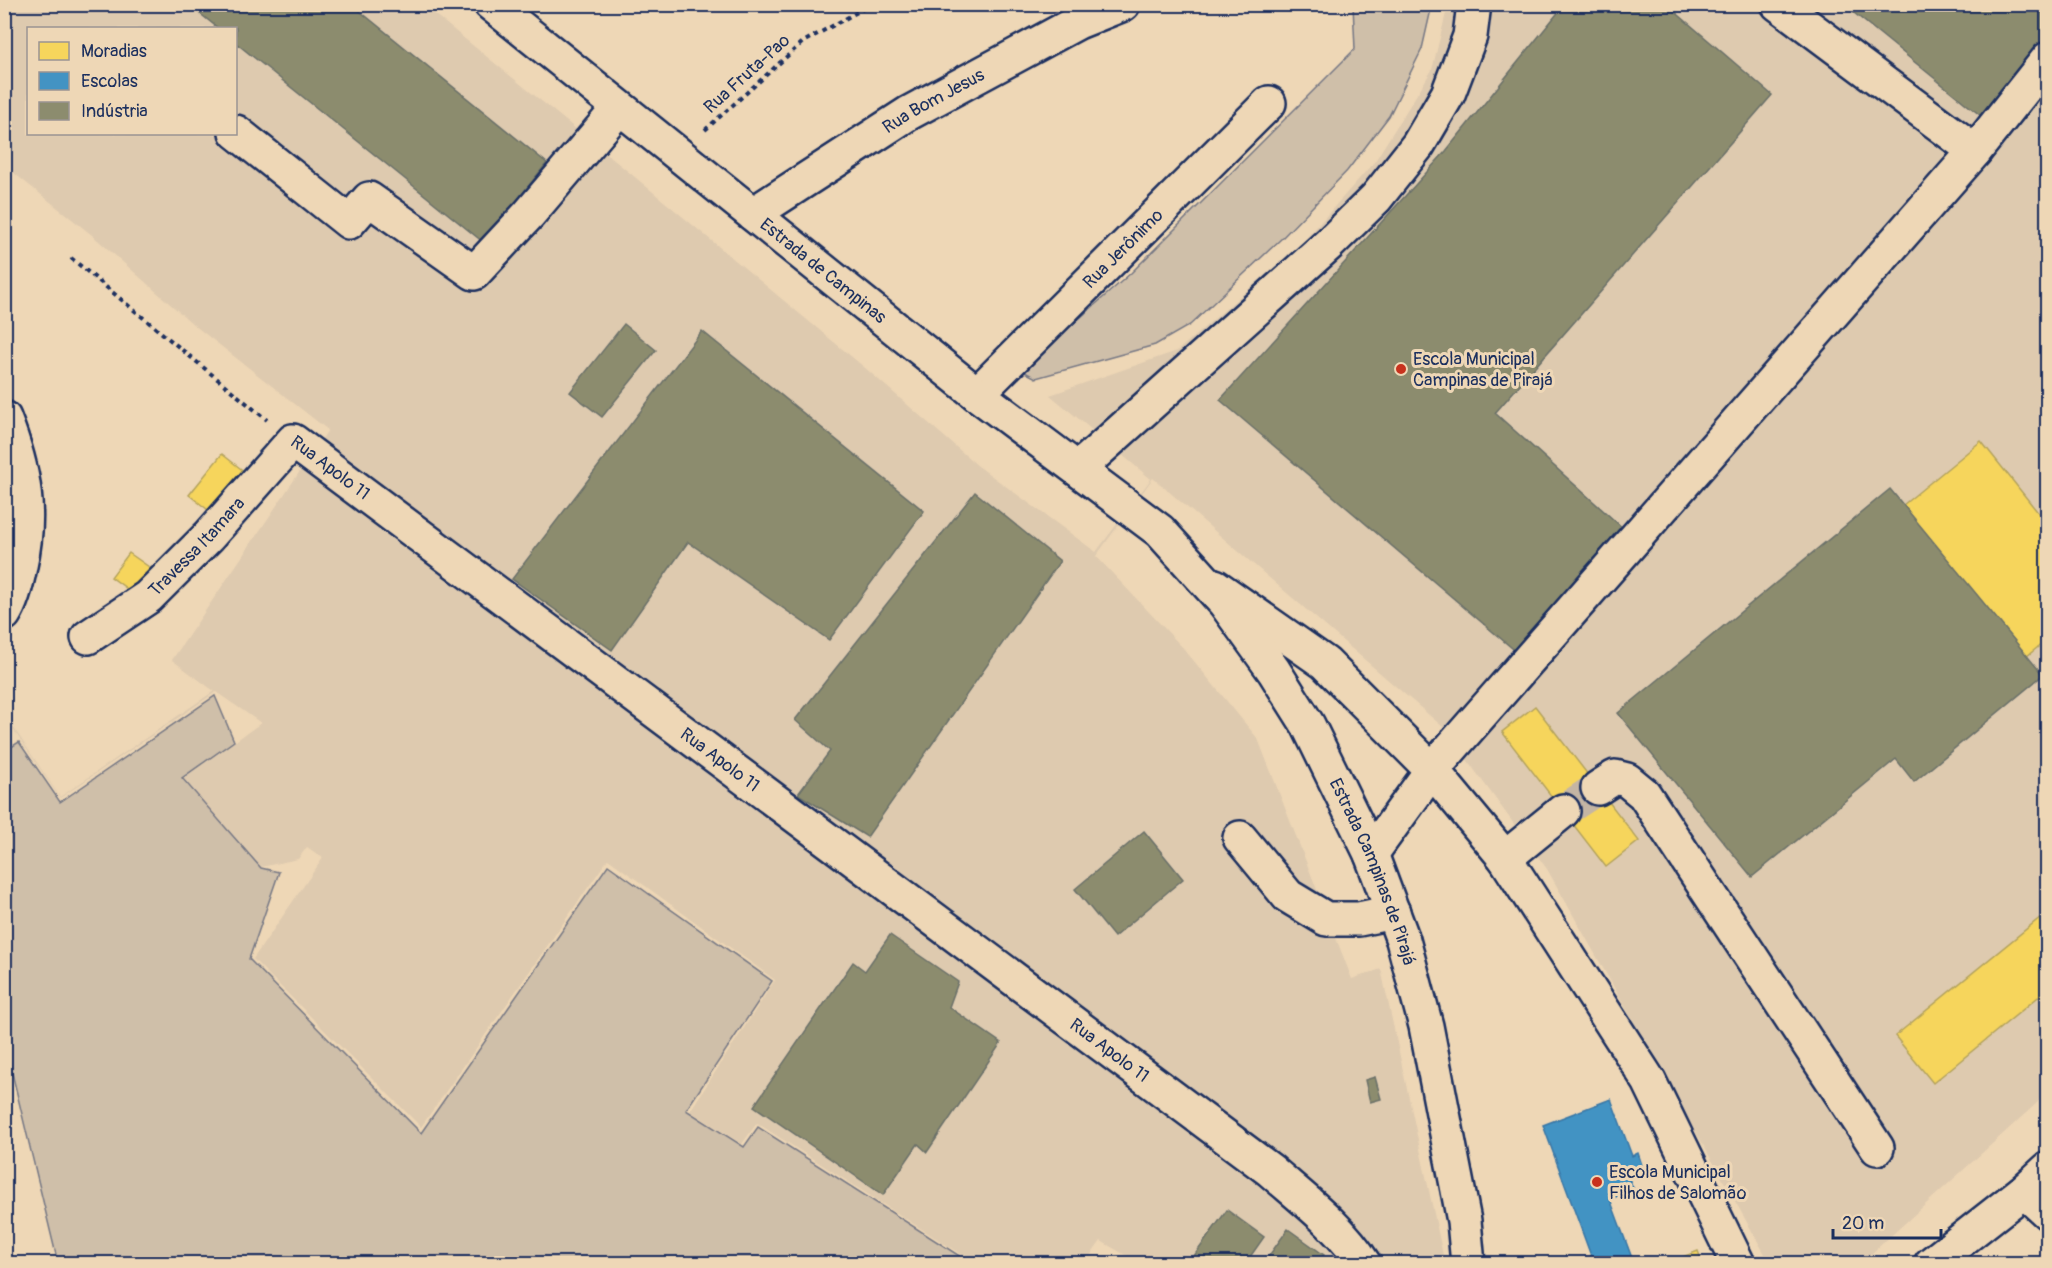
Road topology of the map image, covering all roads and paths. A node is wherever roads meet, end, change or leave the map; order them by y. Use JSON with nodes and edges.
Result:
{"nodes":[{"id":1,"x":491,"y":4,"type":"edge"},
{"id":2,"x":872,"y":4,"type":"edge"},
{"id":3,"x":1123,"y":4,"type":"edge"},
{"id":4,"x":1474,"y":4,"type":"edge"},
{"id":5,"x":1779,"y":4,"type":"edge"},
{"id":6,"x":2048,"y":59,"type":"edge"},
{"id":7,"x":1269,"y":103,"type":"dead end"},
{"id":8,"x":619,"y":108,"type":"junction"},
{"id":9,"x":237,"y":133,"type":"edge"},
{"id":10,"x":1975,"y":151,"type":"junction"},
{"id":11,"x":677,"y":154,"type":"junction"},
{"id":12,"x":753,"y":214,"type":"junction"},
{"id":13,"x":71,"y":258,"type":"dead end"},
{"id":14,"x":977,"y":394,"type":"junction"},
{"id":15,"x":4,"y":418,"type":"edge"},
{"id":16,"x":293,"y":441,"type":"junction"},
{"id":17,"x":1078,"y":469,"type":"junction"},
{"id":18,"x":1160,"y":531,"type":"joint"},
{"id":19,"x":1201,"y":577,"type":"junction"},
{"id":20,"x":4,"y":614,"type":"edge"},
{"id":21,"x":88,"y":637,"type":"dead end"},
{"id":22,"x":1432,"y":770,"type":"junction"},
{"id":23,"x":1598,"y":788,"type":"tunnel mouth"},
{"id":24,"x":1563,"y":811,"type":"tunnel mouth"},
{"id":25,"x":1240,"y":838,"type":"dead end"},
{"id":26,"x":1371,"y":854,"type":"junction"},
{"id":27,"x":1505,"y":858,"type":"junction"},
{"id":28,"x":1393,"y":912,"type":"junction"},
{"id":29,"x":1877,"y":1148,"type":"dead end"},
{"id":30,"x":2048,"y":1169,"type":"edge"},
{"id":31,"x":2036,"y":1202,"type":"edge"},
{"id":32,"x":1364,"y":1263,"type":"edge"},
{"id":33,"x":1468,"y":1263,"type":"edge"},
{"id":34,"x":1738,"y":1263,"type":"edge"},
{"id":35,"x":1931,"y":1263,"type":"edge"}],
"edges":[{"from":1,"to":8,"type":"street","name":"Estrada de Campinas"},
{"from":2,"to":11,"type":"path","name":"Rua Fruta-Pao"},
{"from":3,"to":12,"type":"street","name":"Rua Bom Jesus"},
{"from":4,"to":17,"type":"street"},
{"from":5,"to":10,"type":"street"},
{"from":6,"to":10,"type":"street"},
{"from":7,"to":14,"type":"street","name":"Rua Jerônimo"},
{"from":8,"to":9,"type":"street"},
{"from":8,"to":11,"type":"street","name":"Estrada de Campinas"},
{"from":10,"to":22,"type":"street"},
{"from":11,"to":12,"type":"street","name":"Estrada de Campinas"},
{"from":12,"to":14,"type":"street","name":"Estrada de Campinas"},
{"from":13,"to":16,"type":"path","name":"Rua Apolo 11"},
{"from":14,"to":17,"type":"street","name":"Estrada de Campinas"},
{"from":15,"to":20,"type":"street"},
{"from":16,"to":21,"type":"street","name":"Travessa Itamara"},
{"from":16,"to":32,"type":"street","name":"Rua Apolo 11"},
{"from":17,"to":18,"type":"street","name":"Estrada de Campinas"},
{"from":18,"to":19,"type":"street","name":"Estrada Campinas de Pirajá"},
{"from":19,"to":22,"type":"street"},
{"from":19,"to":26,"type":"street","name":"Estrada Campinas de Pirajá"},
{"from":22,"to":26,"type":"street"},
{"from":22,"to":27,"type":"street"},
{"from":23,"to":29,"type":"street"},
{"from":24,"to":27,"type":"street"},
{"from":25,"to":28,"type":"street"},
{"from":26,"to":28,"type":"street","name":"Estrada Campinas de Pirajá"},
{"from":27,"to":34,"type":"street"},
{"from":28,"to":33,"type":"street","name":"Estrada Campinas de Pirajá"},
{"from":30,"to":31,"type":"street"},
{"from":31,"to":35,"type":"street"}]}
